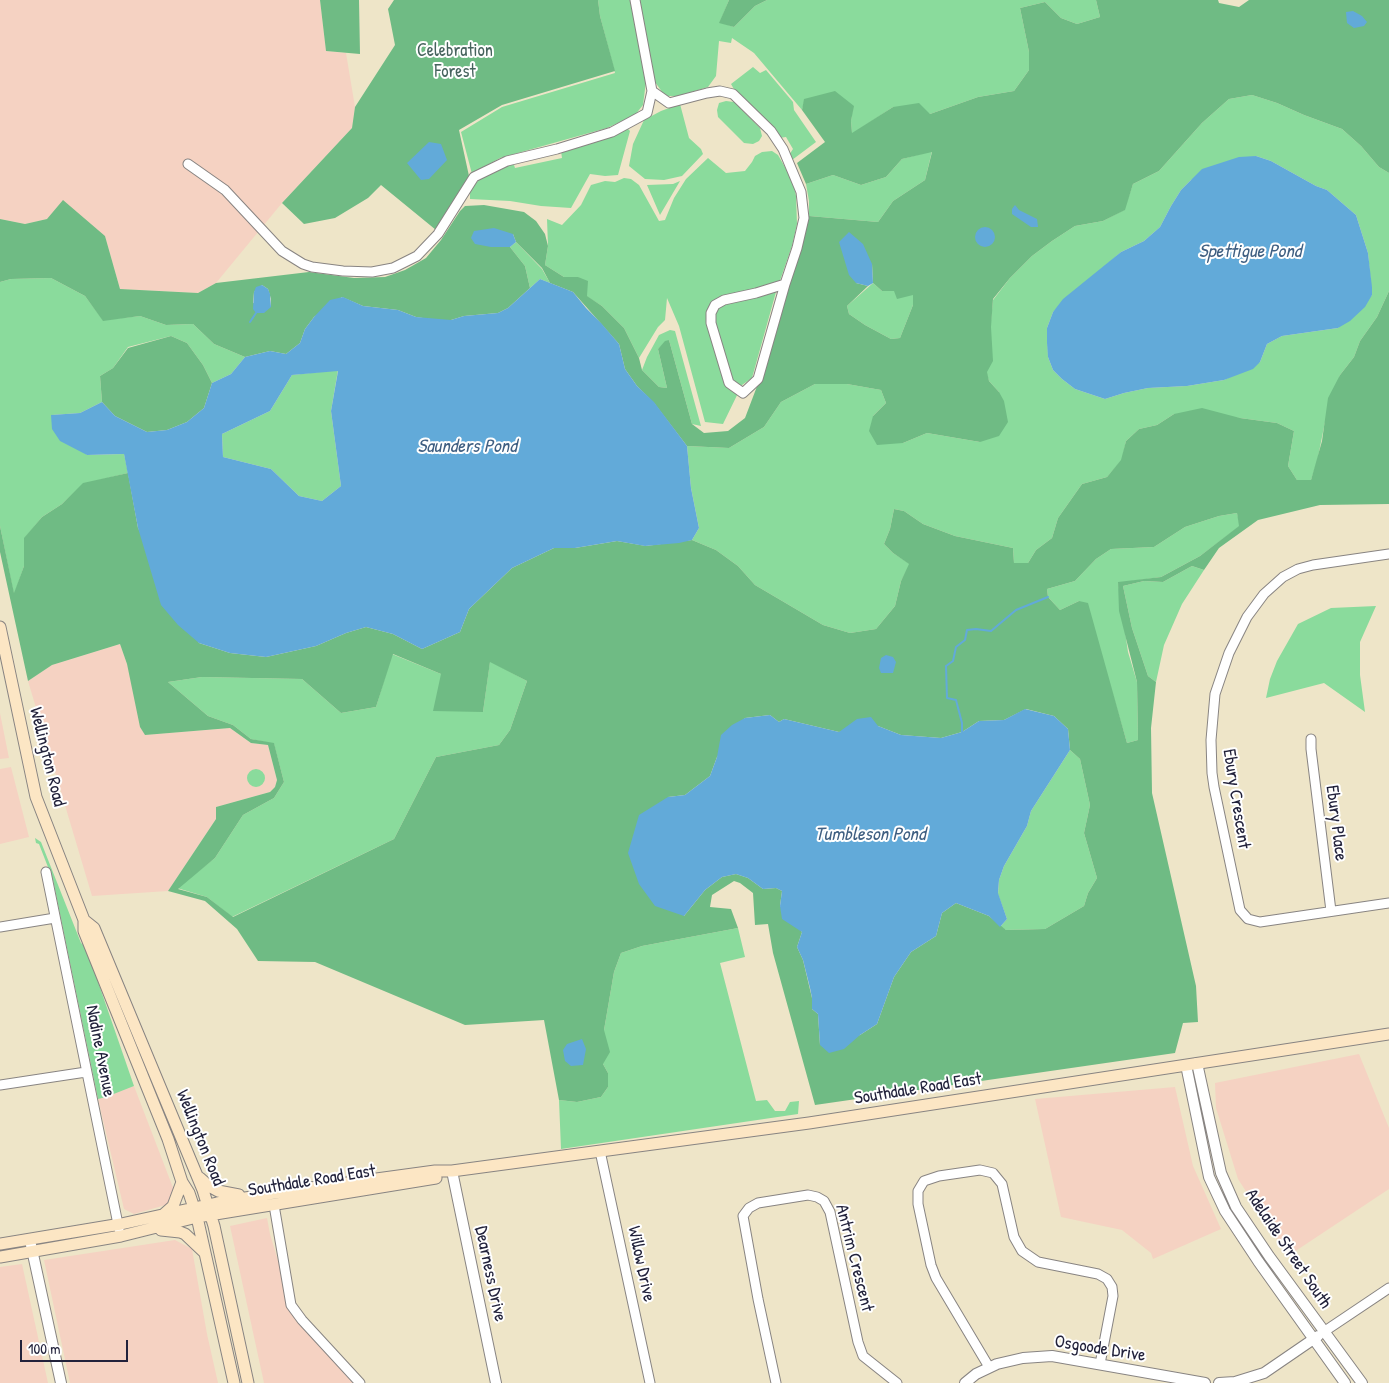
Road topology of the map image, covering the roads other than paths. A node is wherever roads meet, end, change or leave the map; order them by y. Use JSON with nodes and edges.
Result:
{"nodes":[{"id":1,"x":635,"y":0,"type":"edge"},
{"id":2,"x":652,"y":91,"type":"junction"},
{"id":3,"x":188,"y":164,"type":"dead end"},
{"id":4,"x":785,"y":284,"type":"junction"},
{"id":5,"x":1389,"y":554,"type":"edge"},
{"id":6,"x":0,"y":627,"type":"edge"},
{"id":7,"x":1311,"y":739,"type":"dead end"},
{"id":8,"x":46,"y":872,"type":"dead end"},
{"id":9,"x":1389,"y":903,"type":"edge"},
{"id":10,"x":1331,"y":911,"type":"junction"},
{"id":11,"x":55,"y":918,"type":"junction"},
{"id":12,"x":84,"y":920,"type":"junction"},
{"id":13,"x":0,"y":927,"type":"edge"},
{"id":14,"x":1389,"y":1034,"type":"edge"},
{"id":15,"x":1191,"y":1064,"type":"junction"},
{"id":16,"x":86,"y":1072,"type":"junction"},
{"id":17,"x":0,"y":1085,"type":"edge"},
{"id":18,"x":600,"y":1151,"type":"junction"},
{"id":19,"x":452,"y":1171,"type":"junction"},
{"id":20,"x":197,"y":1175,"type":"junction"},
{"id":21,"x":182,"y":1182,"type":"junction"},
{"id":22,"x":252,"y":1196,"type":"junction"},
{"id":23,"x":274,"y":1205,"type":"junction"},
{"id":24,"x":209,"y":1210,"type":"junction"},
{"id":25,"x":195,"y":1212,"type":"junction"},
{"id":26,"x":162,"y":1214,"type":"junction"},
{"id":27,"x":150,"y":1229,"type":"junction"},
{"id":28,"x":120,"y":1230,"type":"junction"},
{"id":29,"x":30,"y":1239,"type":"junction"},
{"id":30,"x":0,"y":1244,"type":"edge"},
{"id":31,"x":33,"y":1252,"type":"junction"},
{"id":32,"x":205,"y":1254,"type":"junction"},
{"id":33,"x":0,"y":1257,"type":"edge"},
{"id":34,"x":1389,"y":1288,"type":"edge"},
{"id":35,"x":1325,"y":1331,"type":"junction"},
{"id":36,"x":1314,"y":1339,"type":"junction"},
{"id":37,"x":1100,"y":1364,"type":"junction"},
{"id":38,"x":989,"y":1367,"type":"junction"},
{"id":39,"x":61,"y":1383,"type":"edge"},
{"id":40,"x":234,"y":1383,"type":"edge"},
{"id":41,"x":248,"y":1383,"type":"edge"},
{"id":42,"x":360,"y":1383,"type":"edge"},
{"id":43,"x":496,"y":1383,"type":"edge"},
{"id":44,"x":650,"y":1383,"type":"edge"},
{"id":45,"x":776,"y":1383,"type":"edge"},
{"id":46,"x":897,"y":1383,"type":"edge"},
{"id":47,"x":965,"y":1383,"type":"edge"},
{"id":48,"x":1205,"y":1383,"type":"edge"},
{"id":49,"x":1219,"y":1383,"type":"edge"},
{"id":50,"x":1345,"y":1383,"type":"edge"},
{"id":51,"x":1362,"y":1383,"type":"edge"}],
"edges":[{"from":1,"to":2,"type":"street"},
{"from":2,"to":3,"type":"street"},
{"from":2,"to":4,"type":"street"},
{"from":4,"to":4,"type":"street"},
{"from":5,"to":10,"type":"street","name":"Ebury Crescent"},
{"from":6,"to":12,"type":"main road","name":"Wellington Road"},
{"from":7,"to":10,"type":"street","name":"Ebury Place"},
{"from":8,"to":11,"type":"street","name":"Nadine Avenue"},
{"from":9,"to":10,"type":"street","name":"Ebury Crescent"},
{"from":11,"to":13,"type":"street"},
{"from":11,"to":16,"type":"street","name":"Nadine Avenue"},
{"from":12,"to":20,"type":"main road","name":"Wellington Road"},
{"from":12,"to":21,"type":"main road","name":"Wellington Road"},
{"from":14,"to":15,"type":"main road","name":"Southdale Road East"},
{"from":15,"to":18,"type":"main road","name":"Southdale Road East"},
{"from":15,"to":35,"type":"street","name":"Adelaide Street South"},
{"from":15,"to":36,"type":"street","name":"Adelaide Street South"},
{"from":16,"to":17,"type":"street"},
{"from":16,"to":28,"type":"street","name":"Nadine Avenue"},
{"from":18,"to":19,"type":"main road","name":"Southdale Road East"},
{"from":18,"to":44,"type":"street","name":"Willow Drive"},
{"from":19,"to":22,"type":"main road","name":"Southdale Road East"},
{"from":19,"to":23,"type":"main road","name":"Southdale Road East"},
{"from":19,"to":43,"type":"street","name":"Dearness Drive"},
{"from":20,"to":22,"type":"main road"},
{"from":20,"to":24,"type":"main road","name":"Wellington Road"},
{"from":21,"to":25,"type":"main road","name":"Wellington Road"},
{"from":21,"to":26,"type":"main road"},
{"from":22,"to":24,"type":"main road","name":"Southdale Road East"},
{"from":23,"to":24,"type":"main road","name":"Southdale Road East"},
{"from":23,"to":42,"type":"street"},
{"from":24,"to":25,"type":"main road","name":"Southdale Road East"},
{"from":24,"to":41,"type":"main road","name":"Wellington Road"},
{"from":25,"to":26,"type":"main road","name":"Southdale Road East"},
{"from":25,"to":27,"type":"main road","name":"Southdale Road East"},
{"from":25,"to":32,"type":"main road","name":"Wellington Road"},
{"from":26,"to":28,"type":"main road","name":"Southdale Road East"},
{"from":27,"to":28,"type":"main road","name":"Southdale Road East"},
{"from":27,"to":32,"type":"main road"},
{"from":28,"to":29,"type":"main road","name":"Southdale Road East"},
{"from":28,"to":31,"type":"main road","name":"Southdale Road East"},
{"from":29,"to":30,"type":"main road","name":"Southdale Road East"},
{"from":29,"to":31,"type":"street"},
{"from":31,"to":33,"type":"main road","name":"Southdale Road East"},
{"from":31,"to":39,"type":"street"},
{"from":32,"to":40,"type":"main road","name":"Wellington Road"},
{"from":34,"to":35,"type":"street"},
{"from":35,"to":36,"type":"street"},
{"from":35,"to":51,"type":"street","name":"Adelaide Street South"},
{"from":36,"to":49,"type":"street"},
{"from":36,"to":50,"type":"street","name":"Adelaide Street South"},
{"from":37,"to":38,"type":"street","name":"Osgoode Drive"},
{"from":37,"to":38,"type":"street"},
{"from":37,"to":48,"type":"street","name":"Osgoode Drive"},
{"from":38,"to":47,"type":"street","name":"Osgoode Drive"},
{"from":45,"to":46,"type":"street","name":"Antrim Crescent"}]}
